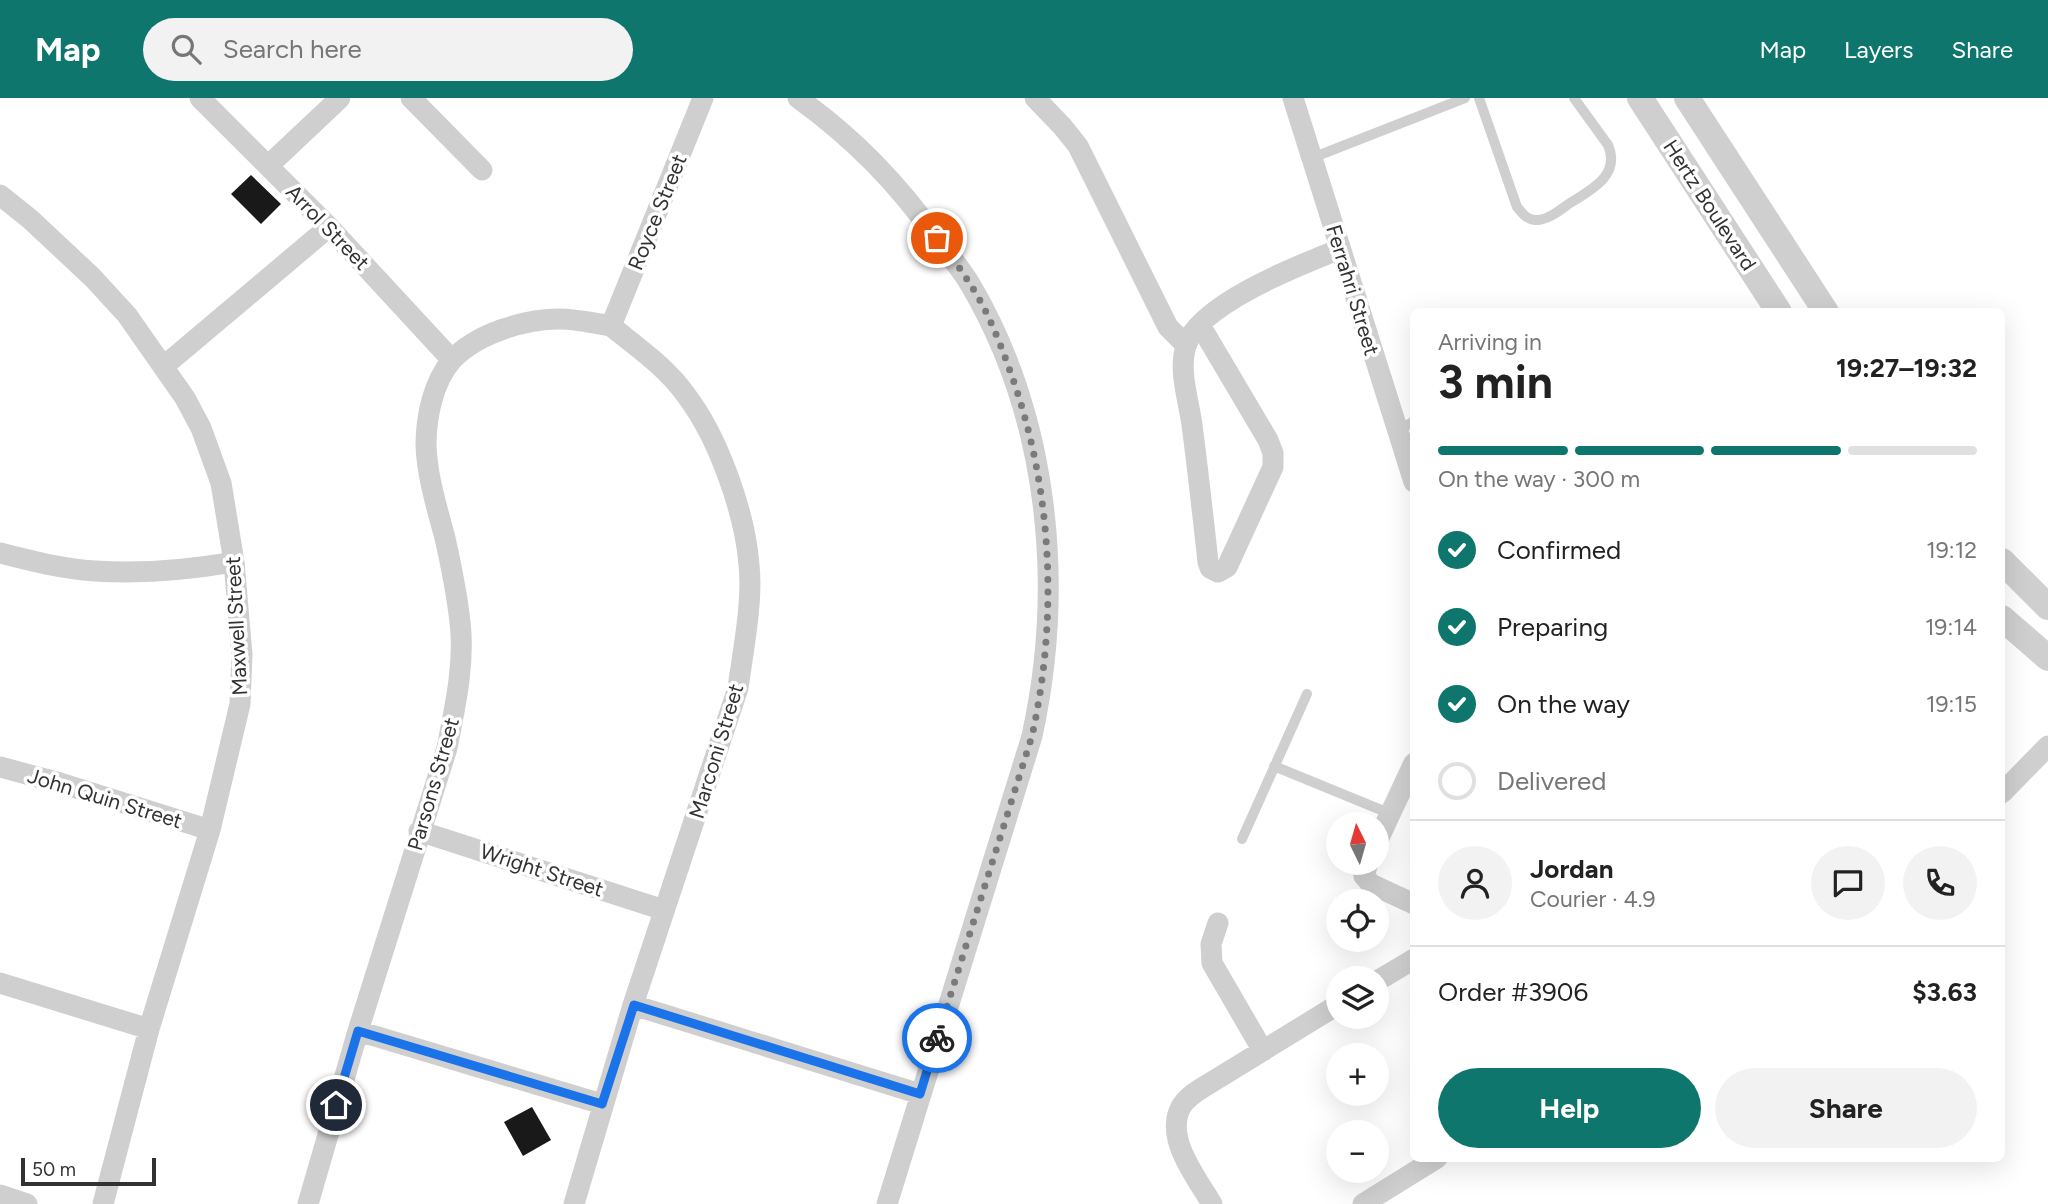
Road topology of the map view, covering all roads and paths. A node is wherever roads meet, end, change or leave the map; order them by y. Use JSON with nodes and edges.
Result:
{"nodes":[{"id":1,"x":200,"y":98,"type":"edge"},
{"id":2,"x":340,"y":98,"type":"edge"},
{"id":3,"x":411,"y":98,"type":"edge"},
{"id":4,"x":703,"y":98,"type":"edge"},
{"id":5,"x":799,"y":98,"type":"edge"},
{"id":6,"x":1035,"y":98,"type":"edge"},
{"id":7,"x":1293,"y":98,"type":"edge"},
{"id":8,"x":1465,"y":98,"type":"edge"},
{"id":9,"x":1479,"y":98,"type":"edge"},
{"id":10,"x":1574,"y":98,"type":"edge"},
{"id":11,"x":1640,"y":98,"type":"edge"},
{"id":12,"x":1687,"y":98,"type":"edge"},
{"id":13,"x":1312,"y":158,"type":"junction"},
{"id":14,"x":268,"y":166,"type":"junction"},
{"id":15,"x":482,"y":170,"type":"dead end"},
{"id":16,"x":0,"y":195,"type":"edge"},
{"id":17,"x":329,"y":226,"type":"junction"},
{"id":18,"x":1340,"y":249,"type":"junction"},
{"id":19,"x":1776,"y":308,"type":"edge"},
{"id":20,"x":1823,"y":308,"type":"edge"},
{"id":21,"x":1200,"y":325,"type":"junction"},
{"id":22,"x":611,"y":326,"type":"junction"},
{"id":23,"x":1186,"y":345,"type":"junction"},
{"id":24,"x":452,"y":360,"type":"junction"},
{"id":25,"x":164,"y":366,"type":"junction"},
{"id":26,"x":1406,"y":426,"type":"edge"},
{"id":27,"x":1410,"y":454,"type":"edge"},
{"id":28,"x":0,"y":553,"type":"edge"},
{"id":29,"x":234,"y":562,"type":"junction"},
{"id":30,"x":2005,"y":564,"type":"edge"},
{"id":31,"x":2048,"y":607,"type":"edge"},
{"id":32,"x":2005,"y":621,"type":"edge"},
{"id":33,"x":2048,"y":658,"type":"edge"},
{"id":34,"x":1307,"y":694,"type":"dead end"},
{"id":35,"x":2048,"y":747,"type":"edge"},
{"id":36,"x":1275,"y":766,"type":"junction"},
{"id":37,"x":0,"y":767,"type":"edge"},
{"id":38,"x":1410,"y":772,"type":"edge"},
{"id":39,"x":2005,"y":790,"type":"edge"},
{"id":40,"x":1391,"y":814,"type":"joint"},
{"id":41,"x":210,"y":830,"type":"junction"},
{"id":42,"x":419,"y":831,"type":"junction"},
{"id":43,"x":1242,"y":839,"type":"dead end"},
{"id":44,"x":1364,"y":875,"type":"edge"},
{"id":45,"x":1410,"y":902,"type":"edge"},
{"id":46,"x":664,"y":910,"type":"junction"},
{"id":47,"x":1218,"y":923,"type":"dead end"},
{"id":48,"x":1410,"y":961,"type":"edge"},
{"id":49,"x":1389,"y":974,"type":"edge"},
{"id":50,"x":0,"y":983,"type":"edge"},
{"id":51,"x":634,"y":1005,"type":"junction"},
{"id":52,"x":1326,"y":1012,"type":"edge"},
{"id":53,"x":149,"y":1028,"type":"junction"},
{"id":54,"x":358,"y":1031,"type":"junction"},
{"id":55,"x":1262,"y":1051,"type":"junction"},
{"id":56,"x":920,"y":1094,"type":"junction"},
{"id":57,"x":602,"y":1104,"type":"junction"},
{"id":58,"x":1431,"y":1162,"type":"edge"},
{"id":59,"x":0,"y":1195,"type":"edge"},
{"id":60,"x":27,"y":1204,"type":"edge"},
{"id":61,"x":103,"y":1204,"type":"edge"},
{"id":62,"x":308,"y":1204,"type":"edge"},
{"id":63,"x":574,"y":1204,"type":"edge"},
{"id":64,"x":887,"y":1204,"type":"edge"},
{"id":65,"x":1212,"y":1204,"type":"edge"},
{"id":66,"x":1363,"y":1204,"type":"edge"}],
"edges":[{"from":1,"to":14,"type":"street","name":"Arrol Street"},
{"from":2,"to":14,"type":"street"},
{"from":3,"to":15,"type":"street"},
{"from":4,"to":22,"type":"street","name":"Royce Street"},
{"from":5,"to":56,"type":"street"},
{"from":6,"to":23,"type":"street"},
{"from":7,"to":13,"type":"street","name":"Ferrahri Street"},
{"from":8,"to":13,"type":"lane"},
{"from":9,"to":10,"type":"lane"},
{"from":11,"to":19,"type":"street","name":"Hertz Boulevard"},
{"from":12,"to":20,"type":"street","name":"Hertz Boulevard"},
{"from":13,"to":18,"type":"street","name":"Ferrahri Street"},
{"from":14,"to":17,"type":"street","name":"Arrol Street"},
{"from":16,"to":25,"type":"street","name":"Maxwell Street"},
{"from":17,"to":24,"type":"street","name":"Arrol Street"},
{"from":17,"to":25,"type":"street"},
{"from":18,"to":21,"type":"street"},
{"from":18,"to":26,"type":"street","name":"Ferrahri Street"},
{"from":21,"to":23,"type":"street"},
{"from":21,"to":23,"type":"street"},
{"from":22,"to":24,"type":"street","name":"Parsons Street"},
{"from":22,"to":46,"type":"street","name":"Marconi Street"},
{"from":24,"to":42,"type":"street","name":"Parsons Street"},
{"from":25,"to":29,"type":"street","name":"Maxwell Street"},
{"from":26,"to":27,"type":"street","name":"Ferrahri Street"},
{"from":28,"to":29,"type":"street"},
{"from":29,"to":41,"type":"street","name":"Maxwell Street"},
{"from":30,"to":31,"type":"street"},
{"from":32,"to":33,"type":"street"},
{"from":34,"to":36,"type":"lane"},
{"from":35,"to":39,"type":"street"},
{"from":36,"to":40,"type":"lane"},
{"from":36,"to":43,"type":"lane"},
{"from":37,"to":41,"type":"street","name":"John Quin Street"},
{"from":38,"to":40,"type":"street"},
{"from":41,"to":53,"type":"street","name":"Maxwell Street"},
{"from":42,"to":46,"type":"street","name":"Wright Street"},
{"from":42,"to":54,"type":"street","name":"Parsons Street"},
{"from":44,"to":45,"type":"street"},
{"from":46,"to":51,"type":"street","name":"Marconi Street"},
{"from":47,"to":55,"type":"street"},
{"from":48,"to":49,"type":"street"},
{"from":50,"to":53,"type":"street"},
{"from":51,"to":56,"type":"street"},
{"from":51,"to":57,"type":"street","name":"Marconi Street"},
{"from":52,"to":55,"type":"street"},
{"from":53,"to":61,"type":"street","name":"Maxwell Street"},
{"from":54,"to":57,"type":"street"},
{"from":54,"to":62,"type":"street","name":"Parsons Street"},
{"from":55,"to":65,"type":"street"},
{"from":56,"to":64,"type":"street"},
{"from":57,"to":63,"type":"street","name":"Marconi Street"},
{"from":58,"to":66,"type":"street"},
{"from":59,"to":60,"type":"street"}]}
